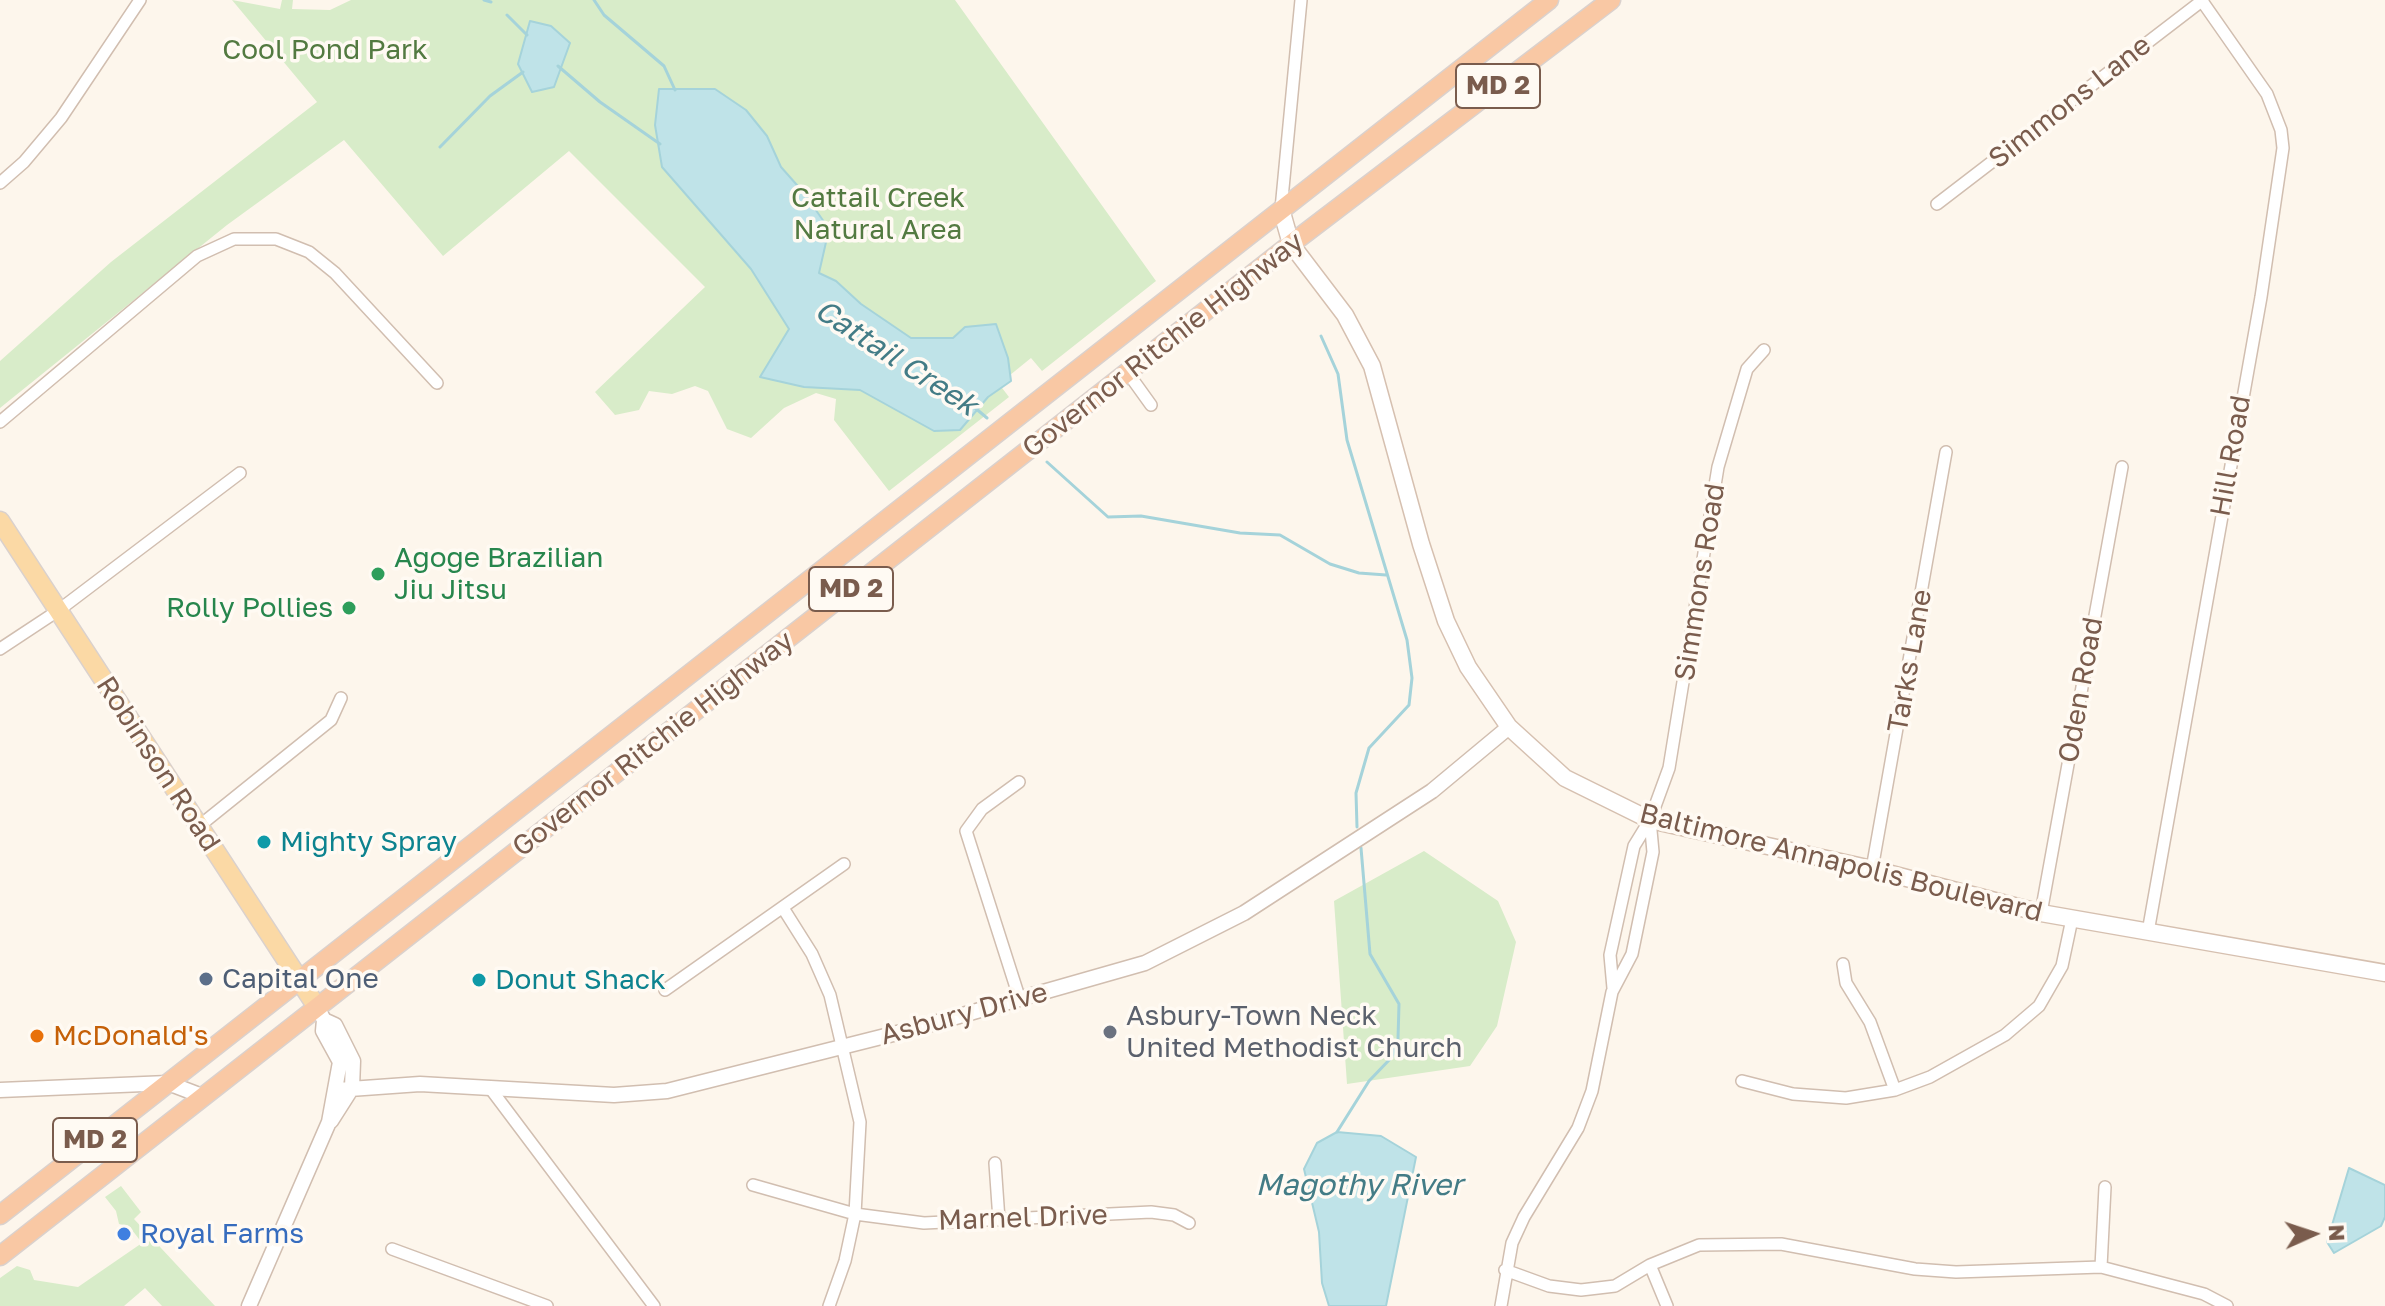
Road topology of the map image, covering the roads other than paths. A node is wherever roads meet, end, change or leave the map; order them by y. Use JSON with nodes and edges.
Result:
{"nodes":[{"id":1,"x":140,"y":0,"type":"edge"},
{"id":2,"x":1301,"y":0,"type":"edge"},
{"id":3,"x":1549,"y":0,"type":"edge"},
{"id":4,"x":1611,"y":0,"type":"edge"},
{"id":5,"x":2202,"y":0,"type":"edge"},
{"id":6,"x":0,"y":183,"type":"edge"},
{"id":7,"x":1937,"y":204,"type":"dead end"},
{"id":8,"x":1281,"y":209,"type":"junction"},
{"id":9,"x":1291,"y":244,"type":"junction"},
{"id":10,"x":1764,"y":350,"type":"dead end"},
{"id":11,"x":1128,"y":373,"type":"junction"},
{"id":12,"x":437,"y":383,"type":"dead end"},
{"id":13,"x":1151,"y":405,"type":"dead end"},
{"id":14,"x":0,"y":422,"type":"edge"},
{"id":15,"x":1946,"y":452,"type":"dead end"},
{"id":16,"x":2122,"y":467,"type":"dead end"},
{"id":17,"x":240,"y":473,"type":"dead end"},
{"id":18,"x":0,"y":521,"type":"edge"},
{"id":19,"x":59,"y":610,"type":"junction"},
{"id":20,"x":0,"y":649,"type":"edge"},
{"id":21,"x":341,"y":698,"type":"dead end"},
{"id":22,"x":1509,"y":727,"type":"junction"},
{"id":23,"x":1019,"y":782,"type":"dead end"},
{"id":24,"x":1650,"y":820,"type":"junction"},
{"id":25,"x":198,"y":827,"type":"junction"},
{"id":26,"x":844,"y":864,"type":"dead end"},
{"id":27,"x":1872,"y":869,"type":"junction"},
{"id":28,"x":783,"y":908,"type":"junction"},
{"id":29,"x":2041,"y":913,"type":"junction"},
{"id":30,"x":2072,"y":919,"type":"junction"},
{"id":31,"x":2148,"y":932,"type":"junction"},
{"id":32,"x":1843,"y":964,"type":"dead end"},
{"id":33,"x":2385,"y":973,"type":"edge"},
{"id":34,"x":299,"y":980,"type":"junction"},
{"id":35,"x":1613,"y":988,"type":"junction"},
{"id":36,"x":665,"y":990,"type":"dead end"},
{"id":37,"x":1020,"y":1000,"type":"junction"},
{"id":38,"x":320,"y":1013,"type":"junction"},
{"id":39,"x":844,"y":1045,"type":"junction"},
{"id":40,"x":1742,"y":1081,"type":"dead end"},
{"id":41,"x":168,"y":1083,"type":"junction"},
{"id":42,"x":352,"y":1088,"type":"junction"},
{"id":43,"x":490,"y":1088,"type":"junction"},
{"id":44,"x":0,"y":1090,"type":"edge"},
{"id":45,"x":336,"y":1090,"type":"junction"},
{"id":46,"x":1895,"y":1090,"type":"junction"},
{"id":47,"x":202,"y":1096,"type":"junction"},
{"id":48,"x":329,"y":1122,"type":"junction"},
{"id":49,"x":995,"y":1163,"type":"dead end"},
{"id":50,"x":753,"y":1185,"type":"dead end"},
{"id":51,"x":2105,"y":1187,"type":"dead end"},
{"id":52,"x":855,"y":1214,"type":"junction"},
{"id":53,"x":0,"y":1215,"type":"edge"},
{"id":54,"x":999,"y":1220,"type":"junction"},
{"id":55,"x":1189,"y":1223,"type":"dead end"},
{"id":56,"x":392,"y":1249,"type":"dead end"},
{"id":57,"x":0,"y":1256,"type":"edge"},
{"id":58,"x":1650,"y":1265,"type":"junction"},
{"id":59,"x":2101,"y":1267,"type":"junction"},
{"id":60,"x":1505,"y":1270,"type":"junction"},
{"id":61,"x":2204,"y":1294,"type":"junction"},
{"id":62,"x":249,"y":1306,"type":"edge"},
{"id":63,"x":547,"y":1306,"type":"edge"},
{"id":64,"x":654,"y":1306,"type":"edge"},
{"id":65,"x":829,"y":1306,"type":"edge"},
{"id":66,"x":1501,"y":1306,"type":"edge"},
{"id":67,"x":1667,"y":1306,"type":"edge"},
{"id":68,"x":2194,"y":1306,"type":"edge"},
{"id":69,"x":2227,"y":1306,"type":"edge"}],
"edges":[{"from":1,"to":6,"type":"street"},
{"from":2,"to":8,"type":"street"},
{"from":3,"to":8,"type":"highway","number":"MD 2"},
{"from":4,"to":9,"type":"highway","name":"Governor Ritchie Highway","number":"MD 2"},
{"from":5,"to":7,"type":"street","name":"Simmons Lane"},
{"from":5,"to":31,"type":"street","name":"Hill Road"},
{"from":8,"to":9,"type":"main road","name":"Baltimore Annapolis Boulevard"},
{"from":8,"to":34,"type":"highway","name":"Governor Ritchie Highway","number":"MD 2"},
{"from":9,"to":11,"type":"highway","name":"Governor Ritchie Highway","number":"MD 2"},
{"from":9,"to":22,"type":"main road","name":"Baltimore Annapolis Boulevard"},
{"from":10,"to":24,"type":"street","name":"Simmons Road"},
{"from":11,"to":13,"type":"street"},
{"from":11,"to":38,"type":"highway","name":"Governor Ritchie Highway","number":"MD 2"},
{"from":12,"to":14,"type":"street"},
{"from":15,"to":27,"type":"street","name":"Tarks Lane"},
{"from":16,"to":29,"type":"street","name":"Oden Road"},
{"from":17,"to":19,"type":"street"},
{"from":18,"to":19,"type":"main road","name":"Robinson Road"},
{"from":19,"to":20,"type":"street"},
{"from":19,"to":25,"type":"main road","name":"Robinson Road"},
{"from":21,"to":25,"type":"street"},
{"from":22,"to":24,"type":"main road","name":"Baltimore Annapolis Boulevard"},
{"from":22,"to":37,"type":"street","name":"Asbury Drive"},
{"from":23,"to":37,"type":"street"},
{"from":24,"to":27,"type":"main road","name":"Baltimore Annapolis Boulevard"},
{"from":24,"to":35,"type":"street"},
{"from":24,"to":35,"type":"street","name":"Simmons Road"},
{"from":25,"to":34,"type":"main road","name":"Robinson Road"},
{"from":26,"to":28,"type":"street"},
{"from":27,"to":29,"type":"main road","name":"Baltimore Annapolis Boulevard"},
{"from":28,"to":36,"type":"street"},
{"from":28,"to":39,"type":"street"},
{"from":29,"to":30,"type":"main road","name":"Baltimore Annapolis Boulevard"},
{"from":30,"to":31,"type":"main road","name":"Baltimore Annapolis Boulevard"},
{"from":30,"to":46,"type":"street"},
{"from":31,"to":33,"type":"main road","name":"Baltimore Annapolis Boulevard"},
{"from":32,"to":46,"type":"street"},
{"from":34,"to":38,"type":"main road","name":"Robinson Road"},
{"from":34,"to":41,"type":"highway","name":"Governor Ritchie Highway","number":"MD 2"},
{"from":35,"to":60,"type":"street"},
{"from":37,"to":39,"type":"street","name":"Asbury Drive"},
{"from":38,"to":42,"type":"street"},
{"from":38,"to":45,"type":"street"},
{"from":38,"to":47,"type":"highway","name":"Governor Ritchie Highway","number":"MD 2"},
{"from":39,"to":43,"type":"street","name":"Asbury Drive"},
{"from":39,"to":52,"type":"street"},
{"from":40,"to":46,"type":"street"},
{"from":41,"to":44,"type":"street"},
{"from":41,"to":47,"type":"street"},
{"from":41,"to":53,"type":"highway","name":"Governor Ritchie Highway","number":"MD 2"},
{"from":42,"to":43,"type":"street","name":"Asbury Drive"},
{"from":42,"to":45,"type":"street","name":"Asbury Drive"},
{"from":42,"to":48,"type":"street"},
{"from":43,"to":64,"type":"street"},
{"from":45,"to":48,"type":"street"},
{"from":47,"to":57,"type":"highway","name":"Governor Ritchie Highway","number":"MD 2"},
{"from":48,"to":62,"type":"street"},
{"from":49,"to":54,"type":"street"},
{"from":50,"to":52,"type":"street","name":"Marnel Drive"},
{"from":51,"to":59,"type":"street"},
{"from":52,"to":54,"type":"street","name":"Marnel Drive"},
{"from":52,"to":65,"type":"street"},
{"from":54,"to":55,"type":"street","name":"Marnel Drive"},
{"from":56,"to":63,"type":"street"},
{"from":58,"to":59,"type":"street"},
{"from":58,"to":60,"type":"street"},
{"from":58,"to":67,"type":"street"},
{"from":59,"to":61,"type":"street"},
{"from":60,"to":66,"type":"street"},
{"from":61,"to":68,"type":"street"},
{"from":61,"to":69,"type":"street"}]}
